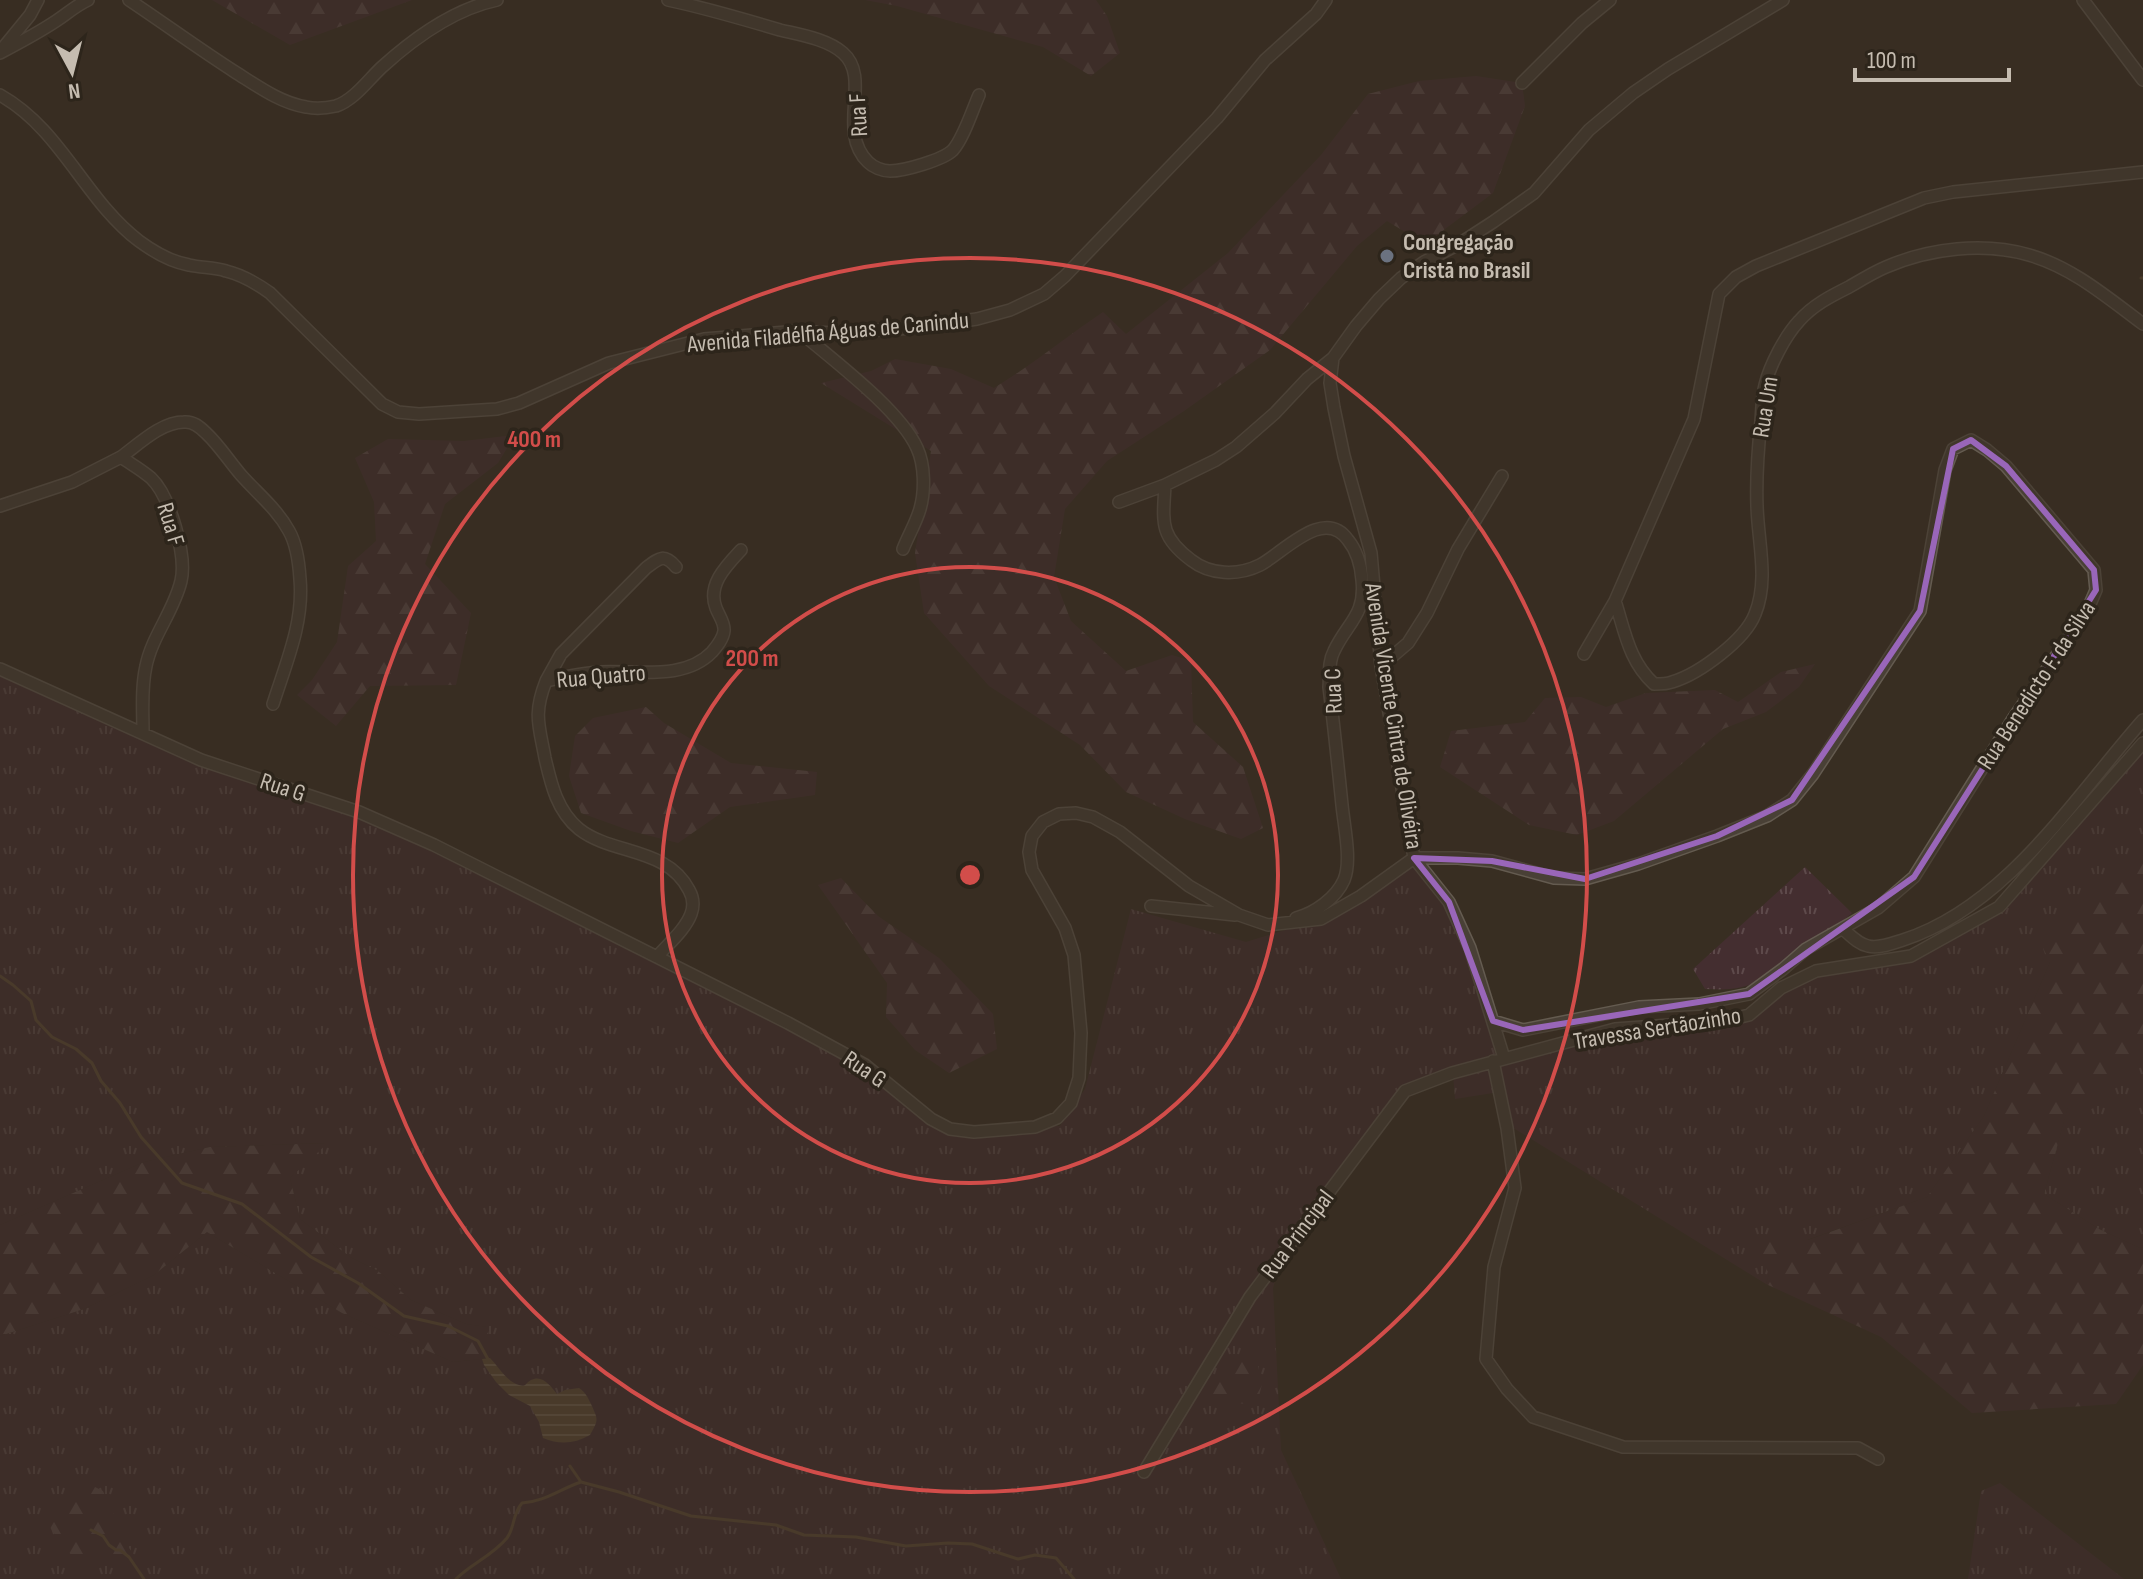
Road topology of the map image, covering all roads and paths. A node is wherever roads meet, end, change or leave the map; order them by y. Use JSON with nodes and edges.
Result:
{"nodes":[{"id":1,"x":38,"y":0,"type":"edge"},
{"id":2,"x":88,"y":0,"type":"edge"},
{"id":3,"x":129,"y":0,"type":"edge"},
{"id":4,"x":497,"y":0,"type":"edge"},
{"id":5,"x":668,"y":0,"type":"edge"},
{"id":6,"x":1326,"y":0,"type":"edge"},
{"id":7,"x":1610,"y":0,"type":"edge"},
{"id":8,"x":1783,"y":0,"type":"edge"},
{"id":9,"x":2083,"y":0,"type":"edge"},
{"id":10,"x":0,"y":52,"type":"edge"},
{"id":11,"x":2143,"y":80,"type":"edge"},
{"id":12,"x":1522,"y":83,"type":"dead end"},
{"id":13,"x":0,"y":95,"type":"edge"},
{"id":14,"x":979,"y":95,"type":"dead end"},
{"id":15,"x":2143,"y":172,"type":"edge"},
{"id":16,"x":2143,"y":324,"type":"edge"},
{"id":17,"x":799,"y":331,"type":"junction"},
{"id":18,"x":1333,"y":358,"type":"junction"},
{"id":19,"x":121,"y":457,"type":"junction"},
{"id":20,"x":1502,"y":476,"type":"dead end"},
{"id":21,"x":1165,"y":485,"type":"junction"},
{"id":22,"x":1119,"y":502,"type":"dead end"},
{"id":23,"x":0,"y":506,"type":"edge"},
{"id":24,"x":903,"y":549,"type":"dead end"},
{"id":25,"x":741,"y":550,"type":"dead end"},
{"id":26,"x":676,"y":567,"type":"dead end"},
{"id":27,"x":1615,"y":601,"type":"junction"},
{"id":28,"x":1584,"y":654,"type":"dead end"},
{"id":29,"x":1381,"y":666,"type":"junction"},
{"id":30,"x":0,"y":669,"type":"edge"},
{"id":31,"x":546,"y":681,"type":"junction"},
{"id":32,"x":273,"y":704,"type":"dead end"},
{"id":33,"x":2143,"y":720,"type":"edge"},
{"id":34,"x":143,"y":733,"type":"junction"},
{"id":35,"x":2143,"y":743,"type":"edge"},
{"id":36,"x":1414,"y":858,"type":"junction"},
{"id":37,"x":1151,"y":906,"type":"dead end"},
{"id":38,"x":1239,"y":915,"type":"junction"},
{"id":39,"x":1268,"y":925,"type":"junction"},
{"id":40,"x":1843,"y":929,"type":"junction"},
{"id":41,"x":657,"y":957,"type":"junction"},
{"id":42,"x":1493,"y":1021,"type":"junction"},
{"id":43,"x":1499,"y":1059,"type":"junction"},
{"id":44,"x":1878,"y":1459,"type":"dead end"},
{"id":45,"x":1144,"y":1472,"type":"dead end"}],
"edges":[{"from":1,"to":10,"type":"street"},
{"from":2,"to":10,"type":"street"},
{"from":3,"to":4,"type":"street"},
{"from":5,"to":14,"type":"street","name":"Rua F"},
{"from":6,"to":17,"type":"street","name":"Avenida Filadélfia Águas de Canindu"},
{"from":7,"to":12,"type":"street"},
{"from":8,"to":18,"type":"street"},
{"from":9,"to":11,"type":"street"},
{"from":13,"to":17,"type":"street","name":"Avenida Filadélfia Águas de Canindu"},
{"from":15,"to":27,"type":"street"},
{"from":16,"to":27,"type":"street","name":"Rua Um"},
{"from":17,"to":24,"type":"street"},
{"from":18,"to":21,"type":"street"},
{"from":18,"to":29,"type":"street","name":"Avenida Vicente Cintra de Olivéira"},
{"from":19,"to":23,"type":"street"},
{"from":19,"to":32,"type":"street"},
{"from":19,"to":34,"type":"street","name":"Rua F"},
{"from":20,"to":29,"type":"street"},
{"from":21,"to":22,"type":"street"},
{"from":21,"to":39,"type":"street","name":"Rua C"},
{"from":25,"to":31,"type":"street","name":"Rua Quatro"},
{"from":26,"to":31,"type":"street"},
{"from":27,"to":28,"type":"street"},
{"from":29,"to":36,"type":"street","name":"Avenida Vicente Cintra de Olivéira"},
{"from":30,"to":34,"type":"street","name":"Rua G"},
{"from":31,"to":41,"type":"street","name":"Rua Quatro"},
{"from":33,"to":40,"type":"street"},
{"from":34,"to":41,"type":"street","name":"Rua G"},
{"from":35,"to":43,"type":"street","name":"Travessa Sertãozinho"},
{"from":36,"to":39,"type":"street","name":"Rua G"},
{"from":36,"to":40,"type":"street","name":"Rua Benedicto F. da Silva"},
{"from":36,"to":42,"type":"street","name":"Avenida Vicente Cintra de Olivéira"},
{"from":37,"to":38,"type":"street"},
{"from":38,"to":39,"type":"street","name":"Rua G"},
{"from":38,"to":41,"type":"street","name":"Rua G"},
{"from":40,"to":42,"type":"street","name":"Rua Benedicto F. da Silva"},
{"from":42,"to":43,"type":"street","name":"Avenida Vicente Cintra de Olivéira"},
{"from":43,"to":44,"type":"street","name":"Avenida Vicente Cintra de Olivéira"},
{"from":43,"to":45,"type":"street","name":"Rua Principal"}]}
